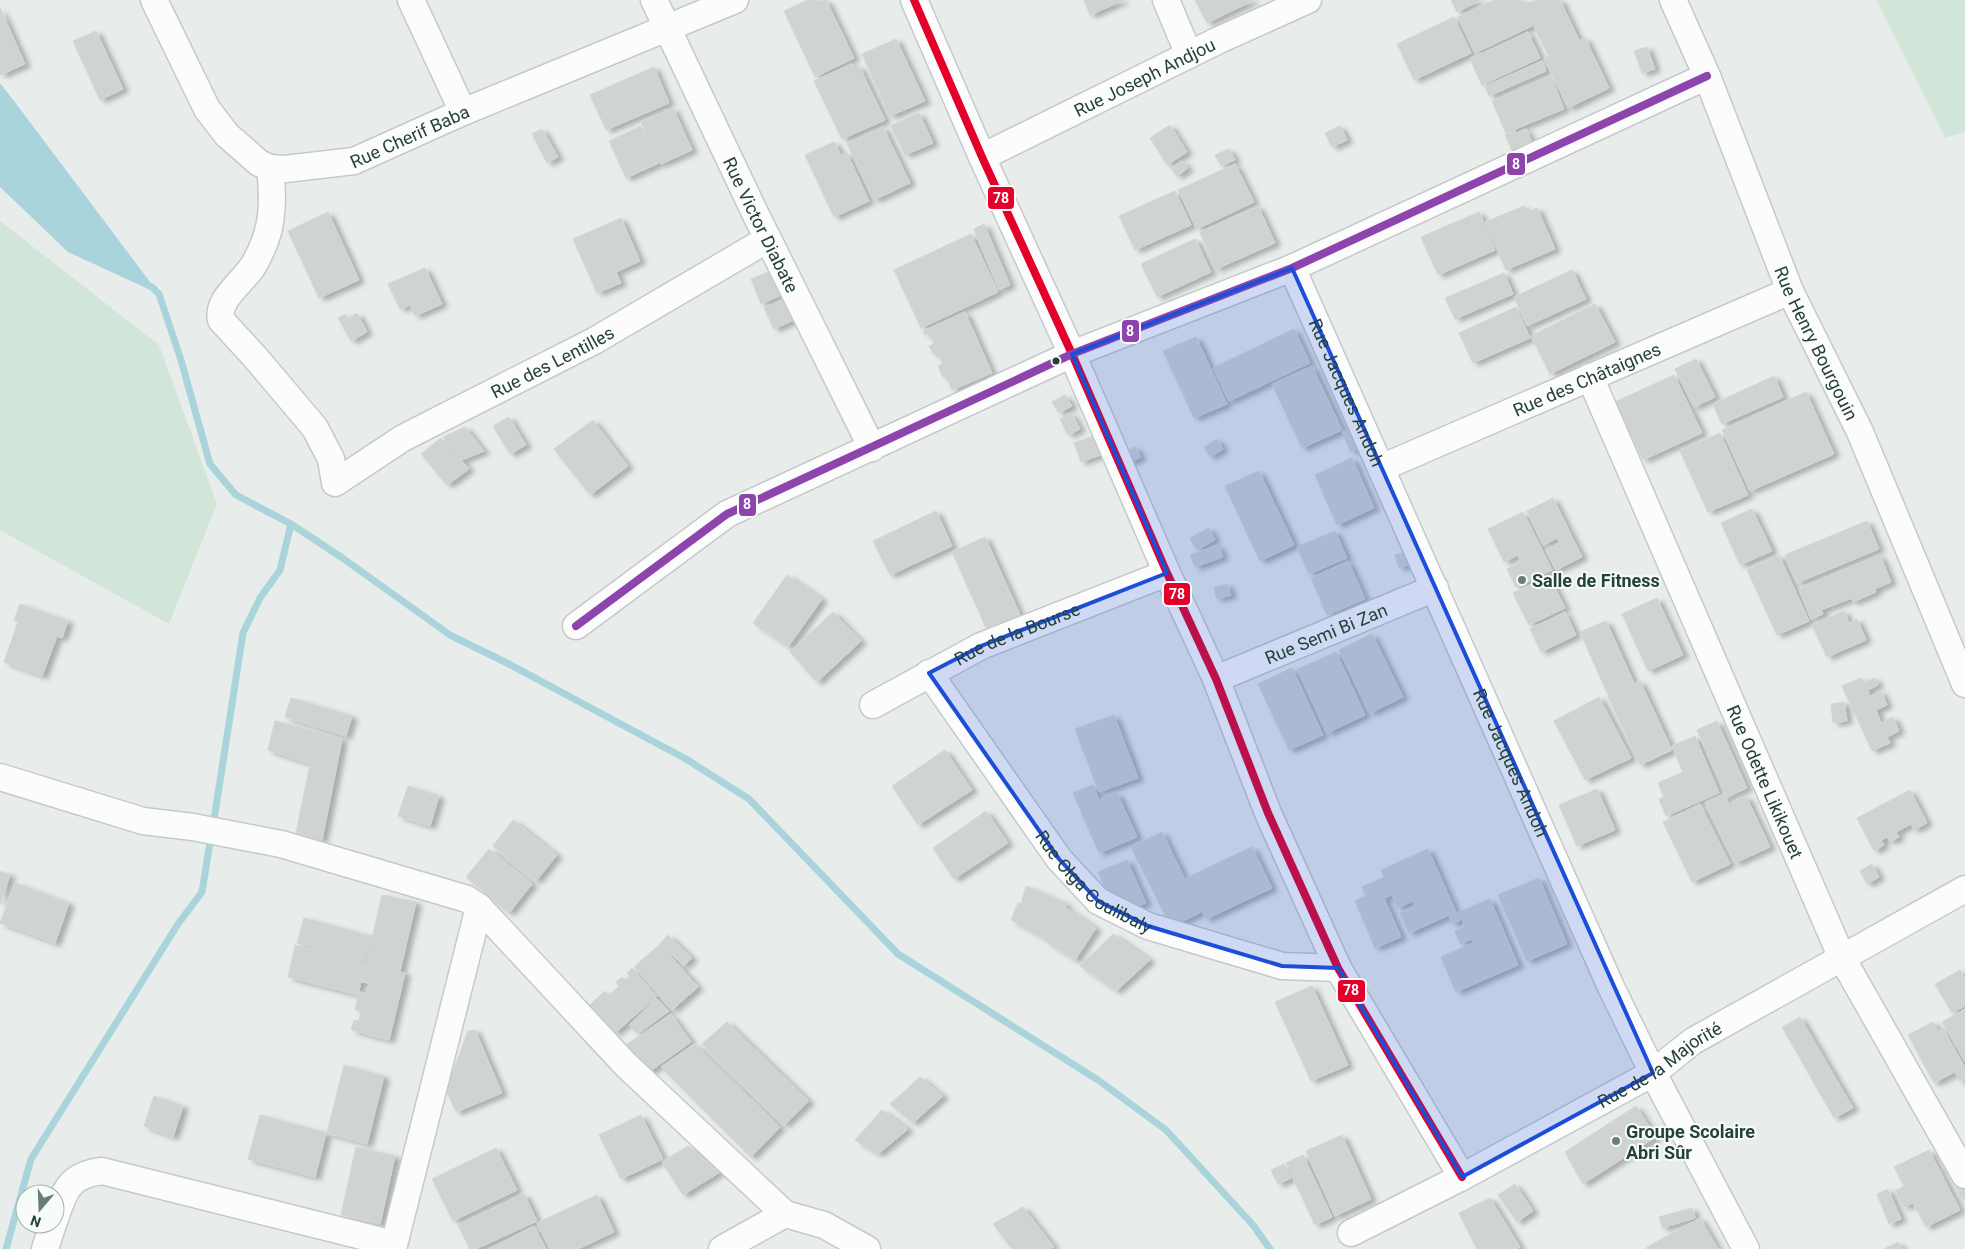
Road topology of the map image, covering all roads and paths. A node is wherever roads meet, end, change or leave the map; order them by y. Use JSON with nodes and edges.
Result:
{"nodes":[{"id":1,"x":154,"y":0,"type":"edge"},
{"id":2,"x":411,"y":0,"type":"edge"},
{"id":3,"x":654,"y":0,"type":"edge"},
{"id":4,"x":735,"y":0,"type":"edge"},
{"id":5,"x":914,"y":0,"type":"edge"},
{"id":6,"x":1166,"y":0,"type":"edge"},
{"id":7,"x":1308,"y":0,"type":"edge"},
{"id":8,"x":1673,"y":0,"type":"edge"},
{"id":9,"x":666,"y":28,"type":"junction"},
{"id":10,"x":1189,"y":55,"type":"junction"},
{"id":11,"x":1707,"y":76,"type":"junction"},
{"id":12,"x":463,"y":112,"type":"junction"},
{"id":13,"x":982,"y":157,"type":"junction"},
{"id":14,"x":270,"y":168,"type":"junction"},
{"id":15,"x":768,"y":238,"type":"junction"},
{"id":16,"x":1292,"y":268,"type":"junction"},
{"id":17,"x":1790,"y":290,"type":"junction"},
{"id":18,"x":1072,"y":354,"type":"junction"},
{"id":19,"x":1590,"y":378,"type":"junction"},
{"id":20,"x":872,"y":448,"type":"junction"},
{"id":21,"x":1381,"y":468,"type":"junction"},
{"id":22,"x":1167,"y":573,"type":"junction"},
{"id":23,"x":1435,"y":588,"type":"junction"},
{"id":24,"x":576,"y":626,"type":"dead end"},
{"id":25,"x":929,"y":673,"type":"junction"},
{"id":26,"x":1216,"y":678,"type":"junction"},
{"id":27,"x":1965,"y":684,"type":"edge"},
{"id":28,"x":873,"y":704,"type":"dead end"},
{"id":29,"x":0,"y":777,"type":"edge"},
{"id":30,"x":1965,"y":889,"type":"edge"},
{"id":31,"x":479,"y":907,"type":"junction"},
{"id":32,"x":1842,"y":958,"type":"junction"},
{"id":33,"x":1338,"y":968,"type":"junction"},
{"id":34,"x":1653,"y":1073,"type":"junction"},
{"id":35,"x":1965,"y":1175,"type":"edge"},
{"id":36,"x":1462,"y":1177,"type":"junction"},
{"id":37,"x":65,"y":1192,"type":"edge"},
{"id":38,"x":785,"y":1214,"type":"junction"},
{"id":39,"x":1351,"y":1233,"type":"dead end"},
{"id":40,"x":51,"y":1234,"type":"edge"},
{"id":41,"x":393,"y":1247,"type":"edge"},
{"id":42,"x":46,"y":1249,"type":"edge"},
{"id":43,"x":722,"y":1249,"type":"edge"},
{"id":44,"x":867,"y":1249,"type":"edge"},
{"id":45,"x":1746,"y":1249,"type":"edge"}],
"edges":[{"from":1,"to":14,"type":"street"},
{"from":2,"to":12,"type":"street"},
{"from":3,"to":9,"type":"street","name":"Rue Victor Diabate"},
{"from":4,"to":9,"type":"street","name":"Rue Cherif Baba"},
{"from":5,"to":13,"type":"street"},
{"from":6,"to":10,"type":"street"},
{"from":7,"to":10,"type":"street","name":"Rue Joseph Andjou"},
{"from":8,"to":11,"type":"street","name":"Rue Henry Bourgouin"},
{"from":9,"to":12,"type":"street","name":"Rue Cherif Baba"},
{"from":9,"to":15,"type":"street","name":"Rue Victor Diabate"},
{"from":10,"to":13,"type":"street","name":"Rue Joseph Andjou"},
{"from":11,"to":16,"type":"street"},
{"from":11,"to":17,"type":"street","name":"Rue Henry Bourgouin"},
{"from":12,"to":14,"type":"street","name":"Rue Cherif Baba"},
{"from":13,"to":18,"type":"street"},
{"from":14,"to":15,"type":"street","name":"Rue des Lentilles"},
{"from":15,"to":20,"type":"street","name":"Rue Victor Diabate"},
{"from":16,"to":18,"type":"street"},
{"from":16,"to":21,"type":"street","name":"Rue Jacques Andoh"},
{"from":17,"to":19,"type":"street","name":"Rue des Châtaignes"},
{"from":17,"to":27,"type":"street","name":"Rue Henry Bourgouin"},
{"from":18,"to":20,"type":"street"},
{"from":18,"to":22,"type":"street"},
{"from":19,"to":21,"type":"street","name":"Rue des Châtaignes"},
{"from":19,"to":32,"type":"street","name":"Rue Odette Likikouet"},
{"from":20,"to":24,"type":"street"},
{"from":21,"to":23,"type":"street","name":"Rue Jacques Andoh"},
{"from":22,"to":25,"type":"street","name":"Rue de la Bourse"},
{"from":22,"to":26,"type":"street"},
{"from":23,"to":26,"type":"street","name":"Rue Semi Bi Zan"},
{"from":23,"to":34,"type":"street","name":"Rue Jacques Andoh"},
{"from":25,"to":28,"type":"street","name":"Rue de la Bourse"},
{"from":25,"to":33,"type":"street","name":"Rue Olga Coulibaly"},
{"from":26,"to":33,"type":"street"},
{"from":29,"to":31,"type":"street"},
{"from":30,"to":32,"type":"street","name":"Rue de la Majorité"},
{"from":31,"to":38,"type":"street"},
{"from":31,"to":41,"type":"street"},
{"from":32,"to":34,"type":"street","name":"Rue de la Majorité"},
{"from":32,"to":35,"type":"street","name":"Rue Odette Likikouet"},
{"from":33,"to":36,"type":"street"},
{"from":34,"to":36,"type":"street","name":"Rue de la Majorité"},
{"from":34,"to":45,"type":"street","name":"Rue Jacques Andoh"},
{"from":36,"to":39,"type":"street","name":"Rue de la Majorité"},
{"from":37,"to":41,"type":"street"},
{"from":38,"to":43,"type":"street"},
{"from":38,"to":44,"type":"street"},
{"from":40,"to":42,"type":"street"}]}
